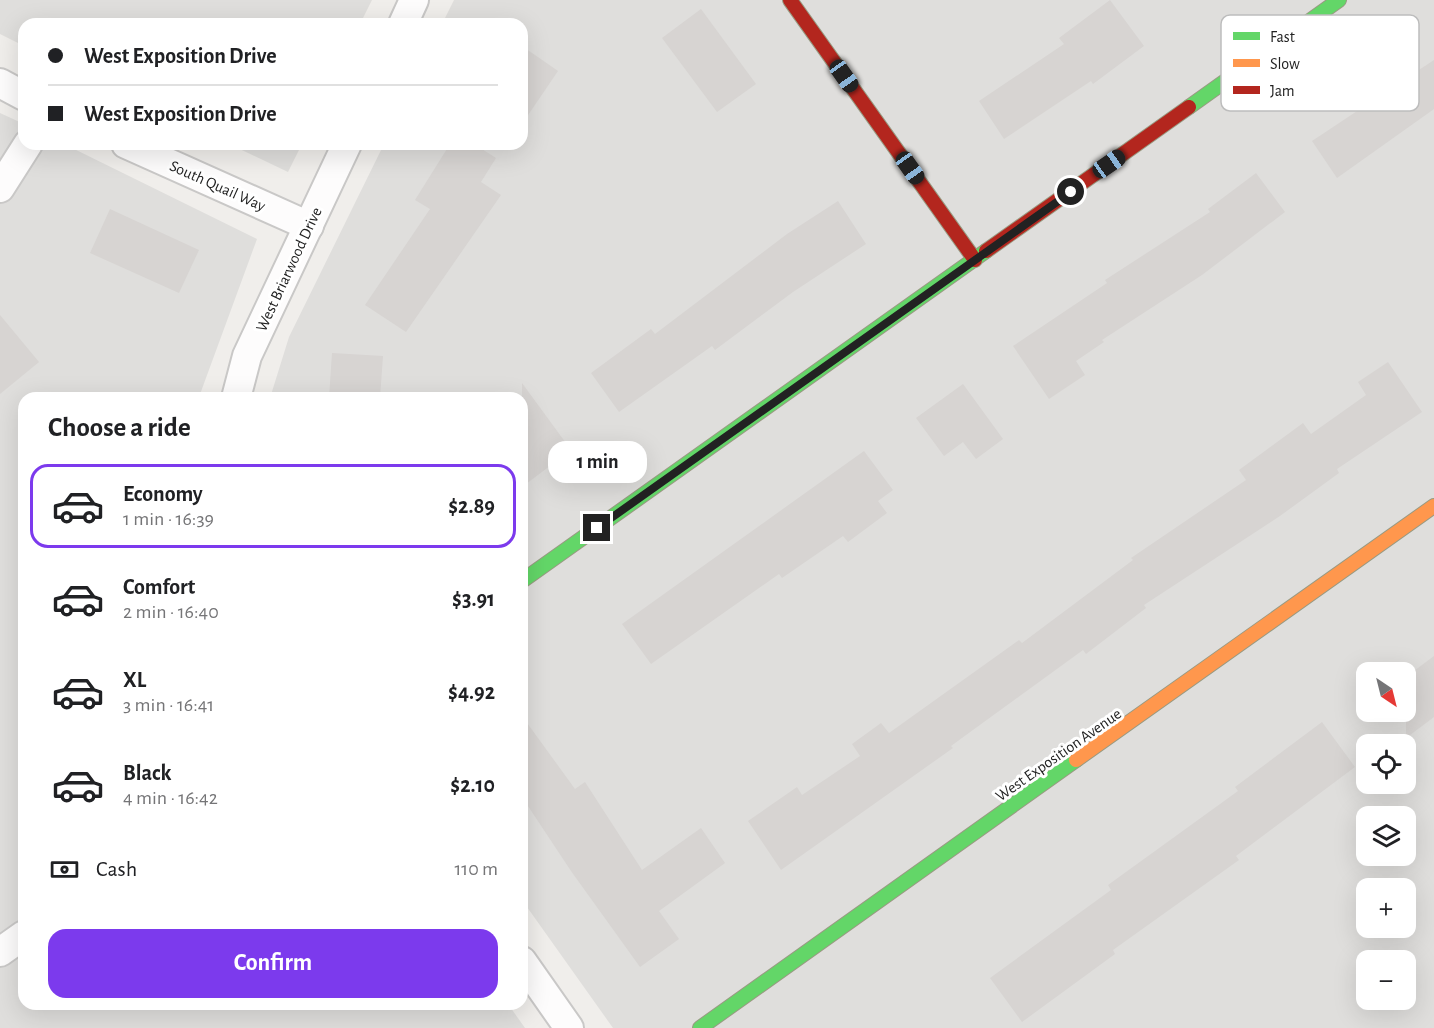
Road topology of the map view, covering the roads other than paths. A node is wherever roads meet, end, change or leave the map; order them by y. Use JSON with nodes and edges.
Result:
{"nodes":[{"id":1,"x":414,"y":0,"type":"edge"},
{"id":2,"x":790,"y":0,"type":"edge"},
{"id":3,"x":1339,"y":0,"type":"edge"},
{"id":4,"x":1318,"y":15,"type":"edge"},
{"id":5,"x":406,"y":18,"type":"edge"},
{"id":6,"x":0,"y":83,"type":"edge"},
{"id":7,"x":1221,"y":84,"type":"edge"},
{"id":8,"x":18,"y":93,"type":"edge"},
{"id":9,"x":23,"y":150,"type":"edge"},
{"id":10,"x":139,"y":150,"type":"edge"},
{"id":11,"x":344,"y":150,"type":"edge"},
{"id":12,"x":0,"y":188,"type":"edge"},
{"id":13,"x":309,"y":226,"type":"junction"},
{"id":14,"x":975,"y":260,"type":"junction"},
{"id":15,"x":238,"y":392,"type":"edge"},
{"id":16,"x":1434,"y":506,"type":"edge"},
{"id":17,"x":528,"y":577,"type":"edge"},
{"id":18,"x":18,"y":939,"type":"edge"},
{"id":19,"x":0,"y":952,"type":"edge"},
{"id":20,"x":528,"y":970,"type":"edge"},
{"id":21,"x":569,"y":1028,"type":"edge"},
{"id":22,"x":700,"y":1028,"type":"edge"}],
"edges":[{"from":1,"to":5,"type":"street"},
{"from":2,"to":14,"type":"street"},
{"from":3,"to":4,"type":"street"},
{"from":6,"to":8,"type":"street"},
{"from":7,"to":14,"type":"street"},
{"from":9,"to":12,"type":"street"},
{"from":10,"to":13,"type":"street","name":"South Quail Way"},
{"from":11,"to":13,"type":"street","name":"West Briarwood Drive"},
{"from":13,"to":15,"type":"street","name":"West Briarwood Drive"},
{"from":14,"to":17,"type":"street"},
{"from":16,"to":22,"type":"street","name":"West Exposition Avenue"},
{"from":18,"to":19,"type":"street"},
{"from":20,"to":21,"type":"street"}]}
